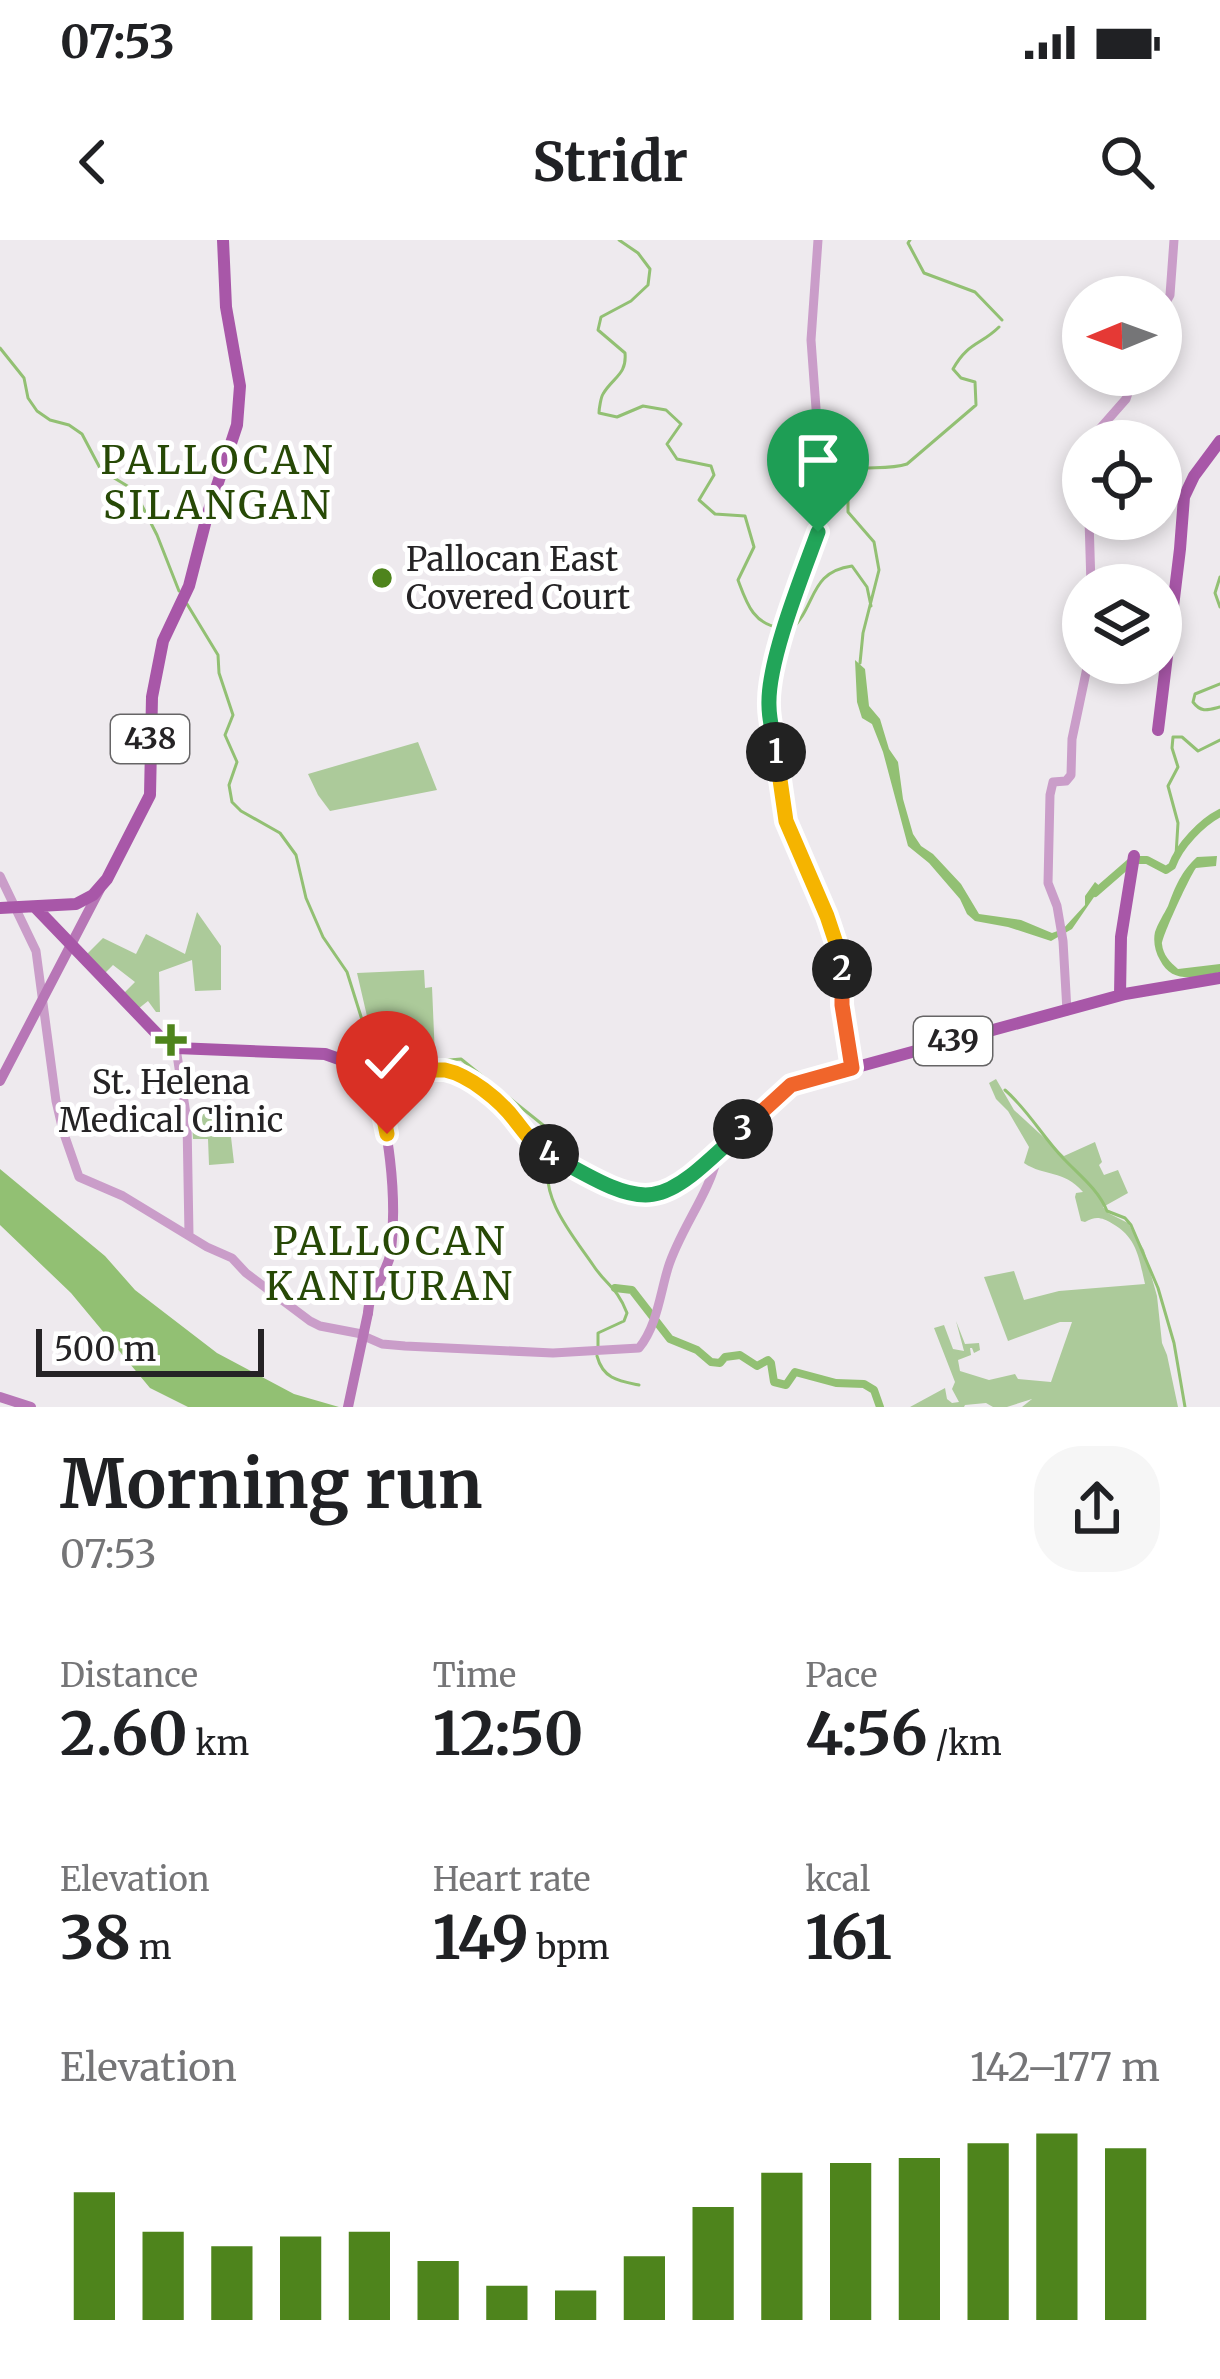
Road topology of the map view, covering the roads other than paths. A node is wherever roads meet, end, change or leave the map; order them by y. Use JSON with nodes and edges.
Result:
{"nodes":[{"id":1,"x":223,"y":240,"type":"edge"},
{"id":2,"x":818,"y":240,"type":"edge"},
{"id":3,"x":1174,"y":240,"type":"edge"},
{"id":4,"x":1171,"y":276,"type":"edge"},
{"id":5,"x":1127,"y":396,"type":"edge"},
{"id":6,"x":1108,"y":420,"type":"edge"},
{"id":7,"x":1220,"y":441,"type":"edge"},
{"id":8,"x":1084,"y":684,"type":"edge"},
{"id":9,"x":1158,"y":730,"type":"dead end"},
{"id":10,"x":1133,"y":863,"type":"dead end"},
{"id":11,"x":0,"y":876,"type":"edge"},
{"id":12,"x":100,"y":890,"type":"junction"},
{"id":13,"x":0,"y":908,"type":"edge"},
{"id":14,"x":16,"y":908,"type":"junction"},
{"id":15,"x":36,"y":908,"type":"junction"},
{"id":16,"x":72,"y":947,"type":"junction"},
{"id":17,"x":1220,"y":978,"type":"edge"},
{"id":18,"x":1120,"y":995,"type":"junction"},
{"id":19,"x":44,"y":1000,"type":"junction"},
{"id":20,"x":1066,"y":1011,"type":"junction"},
{"id":21,"x":176,"y":1048,"type":"junction"},
{"id":22,"x":852,"y":1068,"type":"junction"},
{"id":23,"x":374,"y":1070,"type":"junction"},
{"id":24,"x":0,"y":1081,"type":"edge"},
{"id":25,"x":718,"y":1154,"type":"junction"},
{"id":26,"x":189,"y":1235,"type":"junction"},
{"id":27,"x":0,"y":1397,"type":"edge"},
{"id":28,"x":31,"y":1407,"type":"edge"},
{"id":29,"x":348,"y":1407,"type":"edge"}],
"edges":[{"from":1,"to":12,"type":"main road","number":"438"},
{"from":2,"to":22,"type":"street"},
{"from":3,"to":4,"type":"street"},
{"from":5,"to":6,"type":"street"},
{"from":7,"to":9,"type":"main road"},
{"from":8,"to":20,"type":"street"},
{"from":10,"to":18,"type":"main road"},
{"from":11,"to":14,"type":"street"},
{"from":12,"to":15,"type":"main road"},
{"from":12,"to":16,"type":"main road"},
{"from":13,"to":14,"type":"main road"},
{"from":14,"to":15,"type":"main road"},
{"from":14,"to":19,"type":"street"},
{"from":15,"to":16,"type":"main road"},
{"from":16,"to":19,"type":"main road"},
{"from":16,"to":21,"type":"main road"},
{"from":17,"to":18,"type":"main road","number":"439"},
{"from":18,"to":20,"type":"main road","number":"439"},
{"from":19,"to":24,"type":"main road"},
{"from":19,"to":26,"type":"street"},
{"from":20,"to":22,"type":"main road","number":"439"},
{"from":21,"to":23,"type":"main road","number":"439"},
{"from":21,"to":26,"type":"street"},
{"from":22,"to":25,"type":"main road","number":"439"},
{"from":23,"to":25,"type":"main road","number":"439"},
{"from":23,"to":29,"type":"main road","bridge":true},
{"from":25,"to":26,"type":"street"},
{"from":27,"to":28,"type":"main road"}]}
